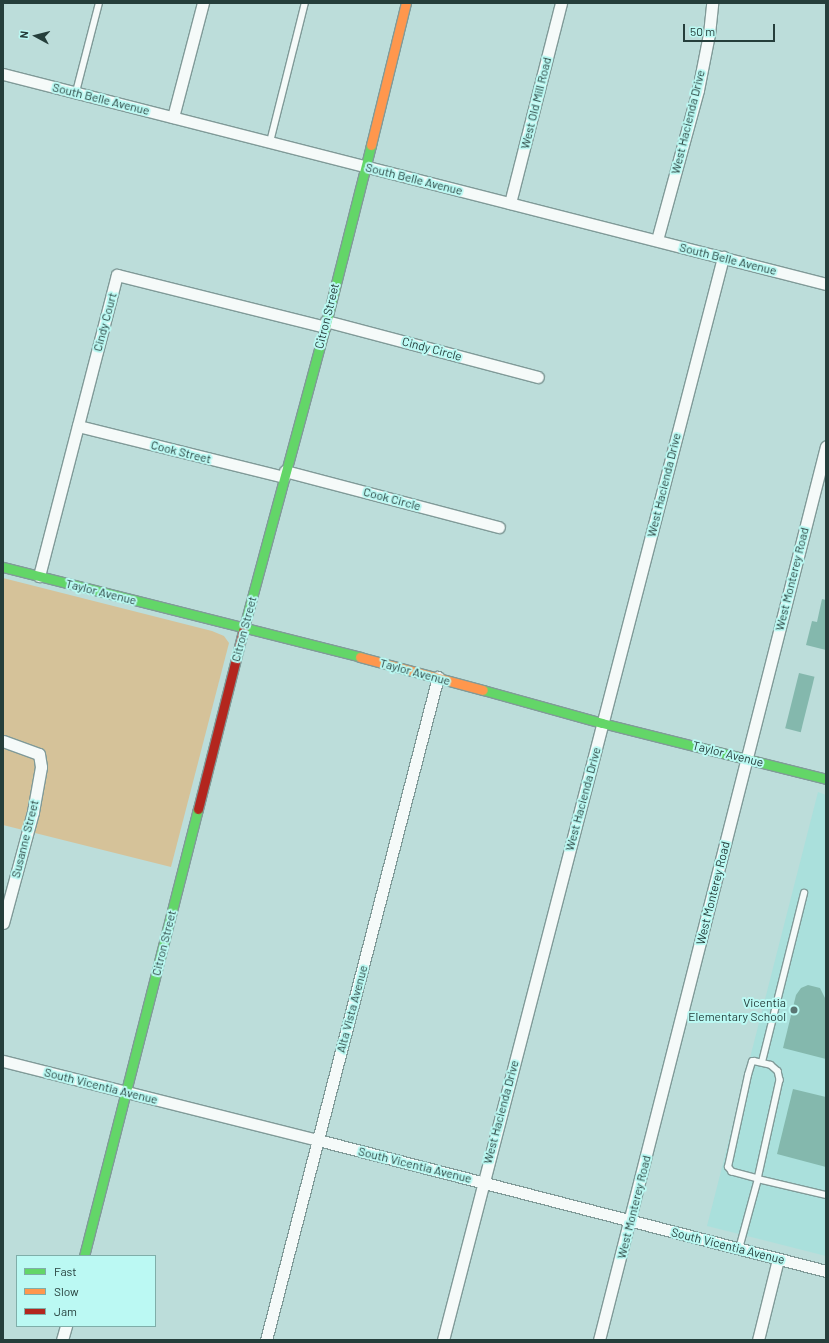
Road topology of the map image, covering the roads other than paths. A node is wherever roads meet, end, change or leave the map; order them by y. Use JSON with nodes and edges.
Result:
{"nodes":[{"id":1,"x":98,"y":3,"type":"edge"},
{"id":2,"x":202,"y":3,"type":"edge"},
{"id":3,"x":305,"y":3,"type":"edge"},
{"id":4,"x":406,"y":3,"type":"edge"},
{"id":5,"x":561,"y":3,"type":"edge"},
{"id":6,"x":712,"y":3,"type":"edge"},
{"id":7,"x":3,"y":74,"type":"edge"},
{"id":8,"x":76,"y":92,"type":"junction"},
{"id":9,"x":173,"y":117,"type":"junction"},
{"id":10,"x":270,"y":142,"type":"junction"},
{"id":11,"x":365,"y":166,"type":"junction"},
{"id":12,"x":510,"y":203,"type":"junction"},
{"id":13,"x":657,"y":240,"type":"junction"},
{"id":14,"x":723,"y":257,"type":"junction"},
{"id":15,"x":826,"y":284,"type":"edge"},
{"id":16,"x":326,"y":324,"type":"junction"},
{"id":17,"x":538,"y":377,"type":"dead end"},
{"id":18,"x":78,"y":426,"type":"junction"},
{"id":19,"x":826,"y":446,"type":"edge"},
{"id":20,"x":285,"y":474,"type":"junction"},
{"id":21,"x":499,"y":527,"type":"dead end"},
{"id":22,"x":3,"y":567,"type":"edge"},
{"id":23,"x":39,"y":576,"type":"junction"},
{"id":24,"x":244,"y":628,"type":"junction"},
{"id":25,"x":438,"y":677,"type":"junction"},
{"id":26,"x":602,"y":723,"type":"junction"},
{"id":27,"x":3,"y":741,"type":"edge"},
{"id":28,"x":746,"y":759,"type":"junction"},
{"id":29,"x":826,"y":779,"type":"edge"},
{"id":30,"x":804,"y":893,"type":"dead end"},
{"id":31,"x":5,"y":904,"type":"edge"},
{"id":32,"x":3,"y":923,"type":"edge"},
{"id":33,"x":3,"y":1061,"type":"edge"},
{"id":34,"x":762,"y":1062,"type":"junction"},
{"id":35,"x":125,"y":1093,"type":"junction"},
{"id":36,"x":318,"y":1140,"type":"junction"},
{"id":37,"x":758,"y":1179,"type":"junction"},
{"id":38,"x":483,"y":1183,"type":"junction"},
{"id":39,"x":826,"y":1195,"type":"edge"},
{"id":40,"x":630,"y":1222,"type":"junction"},
{"id":41,"x":739,"y":1249,"type":"junction"},
{"id":42,"x":84,"y":1255,"type":"edge"},
{"id":43,"x":778,"y":1259,"type":"junction"},
{"id":44,"x":826,"y":1271,"type":"edge"},
{"id":45,"x":66,"y":1327,"type":"edge"},
{"id":46,"x":62,"y":1340,"type":"edge"},
{"id":47,"x":266,"y":1340,"type":"edge"},
{"id":48,"x":443,"y":1340,"type":"edge"},
{"id":49,"x":599,"y":1340,"type":"edge"},
{"id":50,"x":758,"y":1340,"type":"edge"}],
"edges":[{"from":1,"to":8,"type":"lane"},
{"from":2,"to":9,"type":"street"},
{"from":3,"to":10,"type":"lane"},
{"from":4,"to":11,"type":"street","name":"Citron Street"},
{"from":5,"to":12,"type":"street","name":"West Old Mill Road"},
{"from":6,"to":13,"type":"street","name":"West Hacienda Drive"},
{"from":7,"to":8,"type":"street","name":"South Belle Avenue"},
{"from":8,"to":9,"type":"street","name":"South Belle Avenue"},
{"from":9,"to":10,"type":"street","name":"South Belle Avenue"},
{"from":10,"to":11,"type":"street","name":"South Belle Avenue"},
{"from":11,"to":12,"type":"street","name":"South Belle Avenue"},
{"from":11,"to":16,"type":"street","name":"Citron Street"},
{"from":12,"to":13,"type":"street","name":"South Belle Avenue"},
{"from":13,"to":14,"type":"street","name":"South Belle Avenue"},
{"from":14,"to":15,"type":"street","name":"South Belle Avenue"},
{"from":14,"to":26,"type":"street","name":"West Hacienda Drive"},
{"from":16,"to":17,"type":"street","name":"Cindy Circle"},
{"from":16,"to":18,"type":"street","name":"Cindy Court"},
{"from":16,"to":20,"type":"street","name":"Citron Street"},
{"from":18,"to":20,"type":"street","name":"Cook Street"},
{"from":18,"to":23,"type":"street","name":"Cindy Court"},
{"from":19,"to":28,"type":"street","name":"West Monterey Road"},
{"from":20,"to":21,"type":"street","name":"Cook Circle"},
{"from":20,"to":24,"type":"street","name":"Citron Street"},
{"from":22,"to":23,"type":"street","name":"Taylor Avenue"},
{"from":23,"to":24,"type":"street","name":"Taylor Avenue"},
{"from":24,"to":25,"type":"street","name":"Taylor Avenue"},
{"from":24,"to":35,"type":"street","name":"Citron Street"},
{"from":25,"to":26,"type":"street","name":"Taylor Avenue"},
{"from":25,"to":36,"type":"street","name":"Alta Vista Avenue"},
{"from":26,"to":28,"type":"street","name":"Taylor Avenue"},
{"from":26,"to":38,"type":"street","name":"West Hacienda Drive"},
{"from":27,"to":31,"type":"street","name":"Susanne Street"},
{"from":28,"to":29,"type":"street","name":"Taylor Avenue"},
{"from":28,"to":40,"type":"street","name":"West Monterey Road"},
{"from":30,"to":34,"type":"lane"},
{"from":31,"to":32,"type":"street","name":"Susanne Street"},
{"from":33,"to":35,"type":"street","name":"South Vicentia Avenue"},
{"from":34,"to":37,"type":"lane"},
{"from":34,"to":37,"type":"lane"},
{"from":35,"to":36,"type":"street","name":"South Vicentia Avenue"},
{"from":35,"to":42,"type":"street","name":"Citron Street"},
{"from":36,"to":38,"type":"street","name":"South Vicentia Avenue"},
{"from":36,"to":47,"type":"street","name":"Alta Vista Avenue"},
{"from":37,"to":39,"type":"lane"},
{"from":37,"to":41,"type":"lane"},
{"from":38,"to":40,"type":"street","name":"South Vicentia Avenue"},
{"from":38,"to":48,"type":"street","name":"West Hacienda Drive"},
{"from":40,"to":41,"type":"street","name":"South Vicentia Avenue"},
{"from":40,"to":49,"type":"street","name":"West Monterey Road"},
{"from":41,"to":43,"type":"street","name":"South Vicentia Avenue"},
{"from":43,"to":44,"type":"street","name":"South Vicentia Avenue"},
{"from":43,"to":50,"type":"street"},
{"from":45,"to":46,"type":"street"}]}
